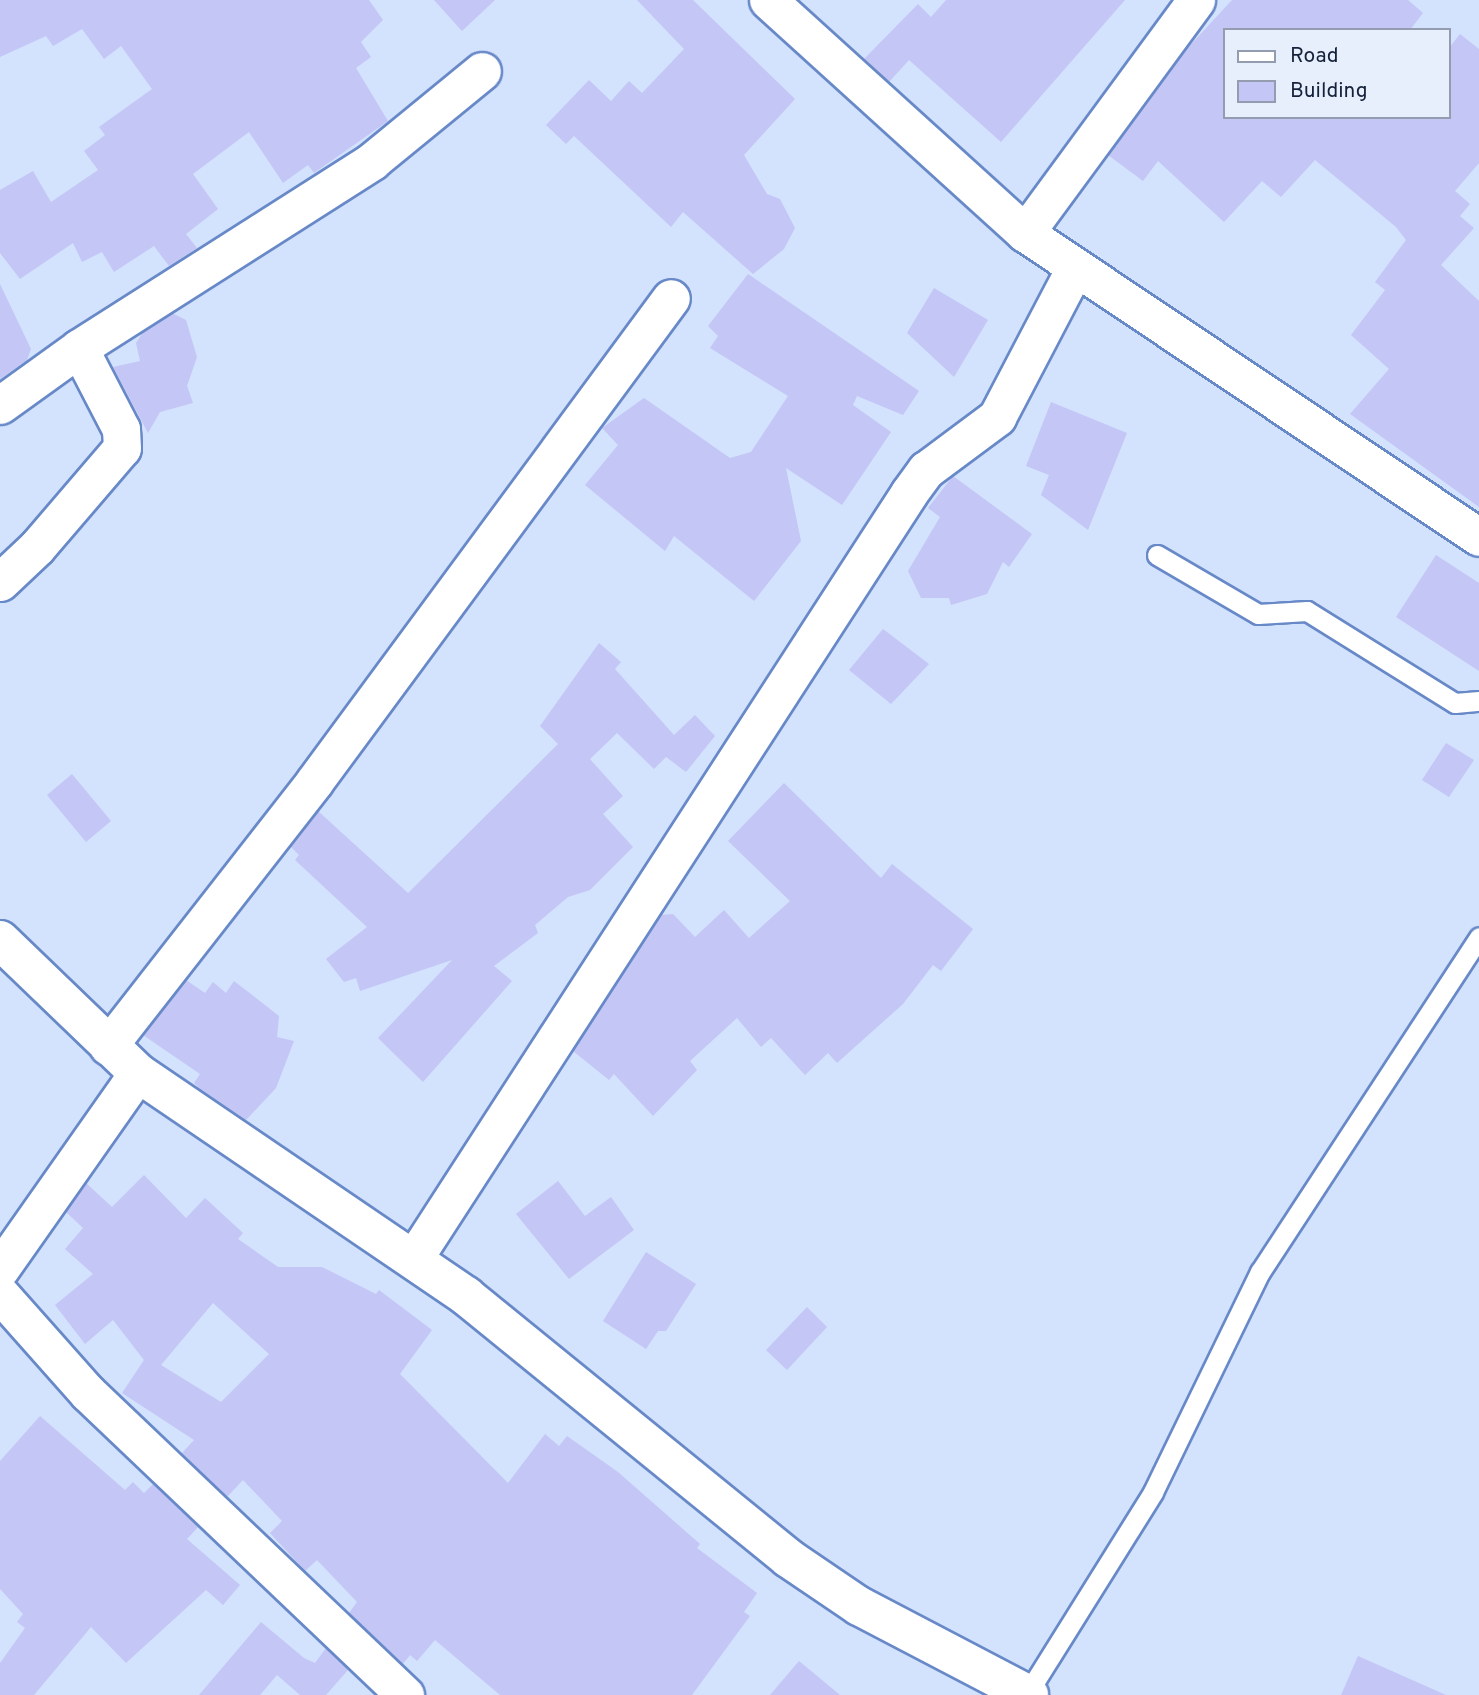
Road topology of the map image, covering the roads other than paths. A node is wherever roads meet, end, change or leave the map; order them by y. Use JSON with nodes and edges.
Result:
{"nodes":[{"id":1,"x":768,"y":0,"type":"edge"},
{"id":2,"x":1196,"y":0,"type":"edge"},
{"id":3,"x":481,"y":71,"type":"dead end"},
{"id":4,"x":1025,"y":233,"type":"junction"},
{"id":5,"x":1075,"y":268,"type":"junction"},
{"id":6,"x":671,"y":298,"type":"dead end"},
{"id":7,"x":79,"y":348,"type":"junction"},
{"id":8,"x":0,"y":405,"type":"edge"},
{"id":9,"x":1479,"y":537,"type":"edge"},
{"id":10,"x":1157,"y":555,"type":"dead end"},
{"id":11,"x":0,"y":582,"type":"edge"},
{"id":12,"x":1479,"y":701,"type":"edge"},
{"id":13,"x":1479,"y":937,"type":"edge"},
{"id":14,"x":0,"y":940,"type":"edge"},
{"id":15,"x":108,"y":1046,"type":"junction"},
{"id":16,"x":138,"y":1073,"type":"junction"},
{"id":17,"x":414,"y":1258,"type":"junction"},
{"id":18,"x":0,"y":1269,"type":"edge"},
{"id":19,"x":0,"y":1294,"type":"edge"},
{"id":20,"x":1028,"y":1694,"type":"edge"},
{"id":21,"x":404,"y":1695,"type":"edge"}],
"edges":[{"from":1,"to":4,"type":"street"},
{"from":2,"to":4,"type":"street"},
{"from":3,"to":7,"type":"street"},
{"from":4,"to":5,"type":"street"},
{"from":5,"to":9,"type":"street"},
{"from":5,"to":17,"type":"street"},
{"from":6,"to":15,"type":"street"},
{"from":7,"to":8,"type":"street"},
{"from":7,"to":11,"type":"street"},
{"from":10,"to":12,"type":"lane"},
{"from":13,"to":20,"type":"lane"},
{"from":14,"to":15,"type":"main road"},
{"from":15,"to":16,"type":"main road"},
{"from":16,"to":17,"type":"main road"},
{"from":16,"to":18,"type":"street"},
{"from":17,"to":20,"type":"main road"},
{"from":19,"to":21,"type":"street"}]}
